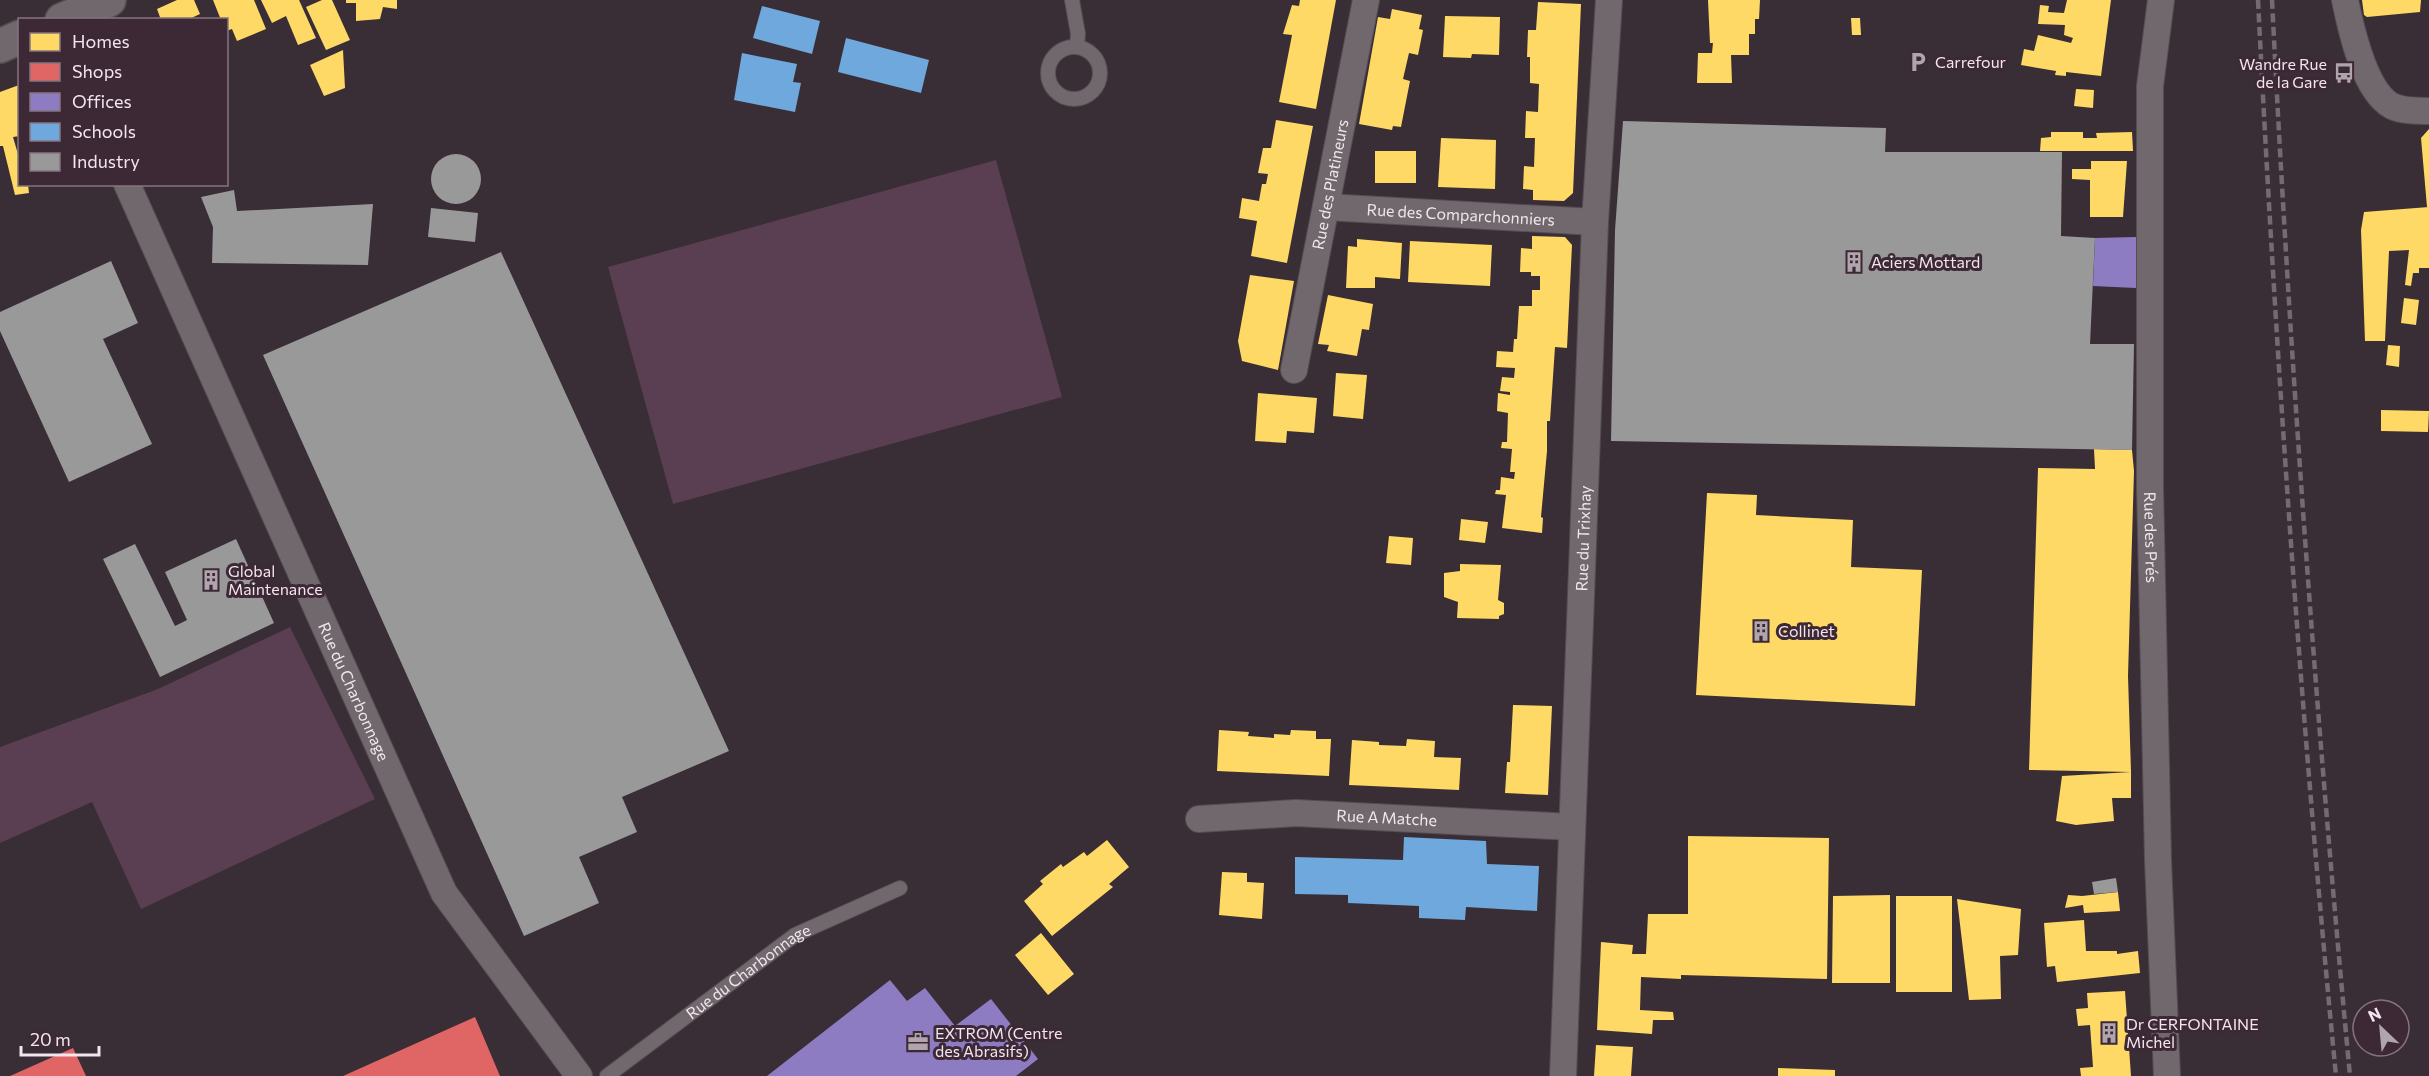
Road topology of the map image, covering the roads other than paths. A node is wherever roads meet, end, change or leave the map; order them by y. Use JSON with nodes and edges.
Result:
{"nodes":[{"id":1,"x":110,"y":0,"type":"edge"},
{"id":2,"x":1072,"y":0,"type":"edge"},
{"id":3,"x":1366,"y":0,"type":"edge"},
{"id":4,"x":1609,"y":0,"type":"edge"},
{"id":5,"x":2161,"y":0,"type":"edge"},
{"id":6,"x":2345,"y":0,"type":"edge"},
{"id":7,"x":67,"y":18,"type":"edge"},
{"id":8,"x":18,"y":39,"type":"edge"},
{"id":9,"x":0,"y":46,"type":"edge"},
{"id":10,"x":1077,"y":46,"type":"dead end"},
{"id":11,"x":2422,"y":111,"type":"edge"},
{"id":12,"x":128,"y":186,"type":"edge"},
{"id":13,"x":1326,"y":207,"type":"junction"},
{"id":14,"x":1595,"y":222,"type":"junction"},
{"id":15,"x":1294,"y":370,"type":"dead end"},
{"id":16,"x":1199,"y":819,"type":"dead end"},
{"id":17,"x":1572,"y":827,"type":"junction"},
{"id":18,"x":900,"y":888,"type":"dead end"},
{"id":19,"x":579,"y":1076,"type":"edge"},
{"id":20,"x":607,"y":1076,"type":"edge"},
{"id":21,"x":1563,"y":1076,"type":"edge"},
{"id":22,"x":2167,"y":1076,"type":"edge"}],
"edges":[{"from":1,"to":7,"type":"street"},
{"from":2,"to":10,"type":"lane"},
{"from":3,"to":13,"type":"street","name":"Rue des Platineurs"},
{"from":4,"to":14,"type":"street","name":"Rue du Trixhay"},
{"from":5,"to":22,"type":"street","name":"Rue des Prés"},
{"from":6,"to":11,"type":"street"},
{"from":8,"to":9,"type":"street"},
{"from":12,"to":19,"type":"street","name":"Rue du Charbonnage"},
{"from":13,"to":14,"type":"street","name":"Rue des Comparchonniers"},
{"from":13,"to":15,"type":"street","name":"Rue des Platineurs"},
{"from":14,"to":17,"type":"street","name":"Rue du Trixhay"},
{"from":16,"to":17,"type":"street","name":"Rue A Matche"},
{"from":17,"to":21,"type":"street","name":"Rue du Trixhay"},
{"from":18,"to":20,"type":"lane","name":"Rue du Charbonnage"}]}
